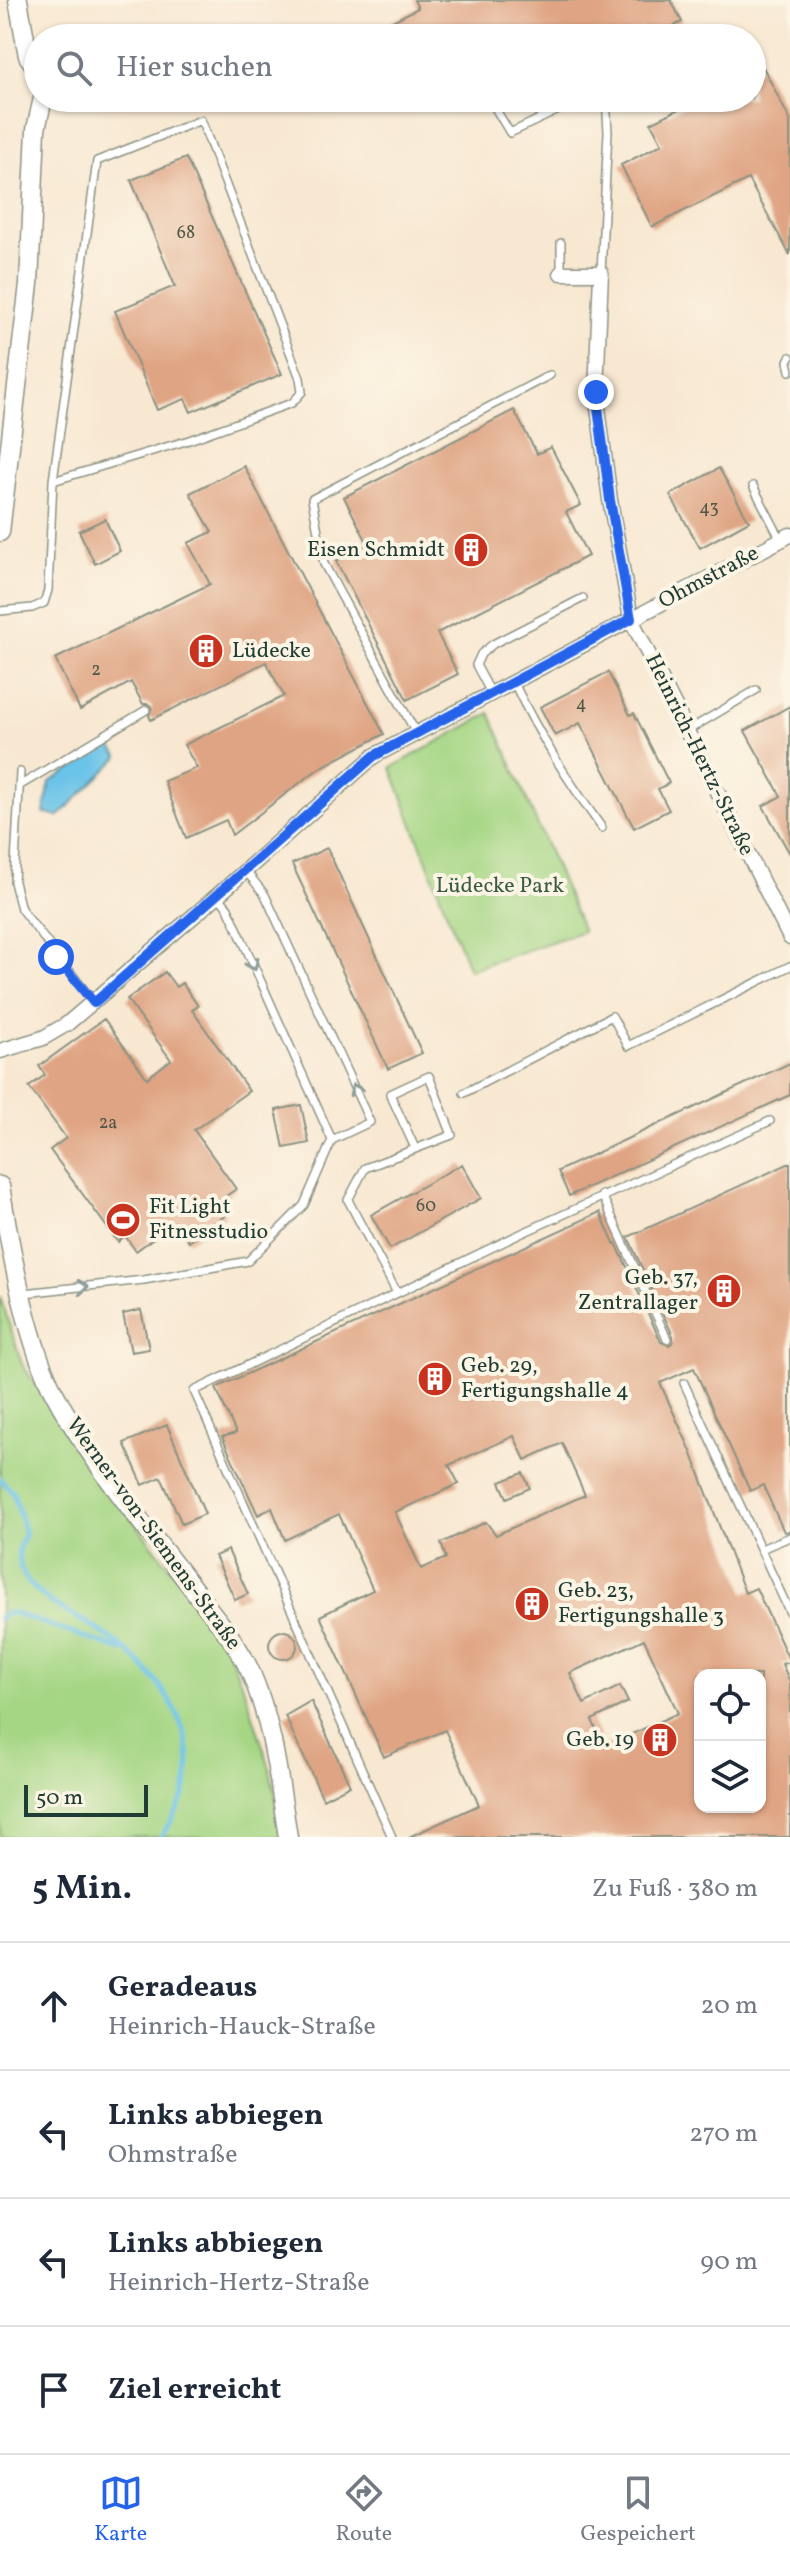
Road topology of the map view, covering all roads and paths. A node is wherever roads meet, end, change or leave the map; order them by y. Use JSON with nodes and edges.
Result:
{"nodes":[{"id":1,"x":18,"y":0,"type":"edge"},
{"id":2,"x":24,"y":34,"type":"edge"},
{"id":3,"x":40,"y":112,"type":"edge"},
{"id":4,"x":497,"y":112,"type":"edge"},
{"id":5,"x":554,"y":112,"type":"edge"},
{"id":6,"x":607,"y":112,"type":"edge"},
{"id":7,"x":561,"y":243,"type":"dead end"},
{"id":8,"x":561,"y":273,"type":"joint"},
{"id":9,"x":601,"y":273,"type":"junction"},
{"id":10,"x":790,"y":357,"type":"edge"},
{"id":11,"x":790,"y":371,"type":"edge"},
{"id":12,"x":550,"y":375,"type":"dead end"},
{"id":13,"x":7,"y":410,"type":"edge"},
{"id":14,"x":53,"y":481,"type":"junction"},
{"id":15,"x":753,"y":486,"type":"dead end"},
{"id":16,"x":0,"y":532,"type":"edge"},
{"id":17,"x":786,"y":538,"type":"edge"},
{"id":18,"x":583,"y":598,"type":"dead end"},
{"id":19,"x":0,"y":611,"type":"edge"},
{"id":20,"x":631,"y":619,"type":"junction"},
{"id":21,"x":514,"y":683,"type":"junction"},
{"id":22,"x":756,"y":690,"type":"dead end"},
{"id":23,"x":492,"y":694,"type":"junction"},
{"id":24,"x":146,"y":710,"type":"dead end"},
{"id":25,"x":687,"y":731,"type":"junction"},
{"id":26,"x":417,"y":735,"type":"junction"},
{"id":27,"x":20,"y":772,"type":"dead end"},
{"id":28,"x":19,"y":786,"type":"junction"},
{"id":29,"x":602,"y":828,"type":"dead end"},
{"id":30,"x":245,"y":870,"type":"junction"},
{"id":31,"x":217,"y":896,"type":"junction"},
{"id":32,"x":790,"y":938,"type":"edge"},
{"id":33,"x":790,"y":966,"type":"edge"},
{"id":34,"x":94,"y":1003,"type":"junction"},
{"id":35,"x":0,"y":1051,"type":"edge"},
{"id":36,"x":464,"y":1093,"type":"dead end"},
{"id":37,"x":770,"y":1121,"type":"dead end"},
{"id":38,"x":332,"y":1140,"type":"junction"},
{"id":39,"x":415,"y":1148,"type":"junction"},
{"id":40,"x":0,"y":1186,"type":"edge"},
{"id":41,"x":602,"y":1195,"type":"junction"},
{"id":42,"x":22,"y":1293,"type":"junction"},
{"id":43,"x":397,"y":1293,"type":"junction"},
{"id":44,"x":667,"y":1339,"type":"dead end"},
{"id":45,"x":684,"y":1383,"type":"dead end"},
{"id":46,"x":790,"y":1537,"type":"edge"},
{"id":47,"x":761,"y":1549,"type":"junction"},
{"id":48,"x":790,"y":1613,"type":"edge"},
{"id":49,"x":288,"y":1837,"type":"edge"},
{"id":50,"x":392,"y":1837,"type":"edge"}],
"edges":[{"from":1,"to":2,"type":"street"},
{"from":3,"to":13,"type":"street"},
{"from":4,"to":5,"type":"lane"},
{"from":6,"to":9,"type":"lane"},
{"from":7,"to":8,"type":"lane"},
{"from":8,"to":9,"type":"street"},
{"from":9,"to":20,"type":"street","name":"Heinrich-Hertz-Straße"},
{"from":10,"to":11,"type":"lane"},
{"from":12,"to":26,"type":"lane"},
{"from":13,"to":16,"type":"street"},
{"from":14,"to":14,"type":"lane"},
{"from":14,"to":19,"type":"lane"},
{"from":15,"to":17,"type":"lane"},
{"from":17,"to":20,"type":"street","name":"Ohmstraße"},
{"from":18,"to":23,"type":"lane"},
{"from":20,"to":21,"type":"street","name":"Ohmstraße"},
{"from":20,"to":25,"type":"street","name":"Heinrich-Hertz-Straße"},
{"from":21,"to":23,"type":"street","name":"Ohmstraße"},
{"from":21,"to":29,"type":"lane"},
{"from":22,"to":25,"type":"lane"},
{"from":23,"to":26,"type":"street","name":"Ohmstraße"},
{"from":24,"to":28,"type":"lane"},
{"from":25,"to":32,"type":"street","name":"Heinrich-Hertz-Straße"},
{"from":26,"to":30,"type":"street","name":"Ohmstraße"},
{"from":27,"to":28,"type":"lane"},
{"from":28,"to":34,"type":"lane"},
{"from":30,"to":31,"type":"street","name":"Ohmstraße"},
{"from":38,"to":30,"type":"lane","one_way":true},
{"from":31,"to":34,"type":"street","name":"Ohmstraße"},
{"from":31,"to":38,"type":"lane","one_way":true},
{"from":33,"to":36,"type":"lane"},
{"from":34,"to":35,"type":"street","name":"Ohmstraße"},
{"from":37,"to":41,"type":"lane"},
{"from":42,"to":38,"type":"lane","one_way":true},
{"from":39,"to":39,"type":"lane"},
{"from":39,"to":43,"type":"lane"},
{"from":40,"to":42,"type":"street","name":"Werner-von-Siemens-Straße"},
{"from":41,"to":43,"type":"lane"},
{"from":41,"to":44,"type":"lane"},
{"from":42,"to":49,"type":"street","name":"Werner-von-Siemens-Straße"},
{"from":43,"to":50,"type":"lane"},
{"from":45,"to":47,"type":"lane"},
{"from":46,"to":47,"type":"lane"},
{"from":47,"to":48,"type":"lane"}]}
